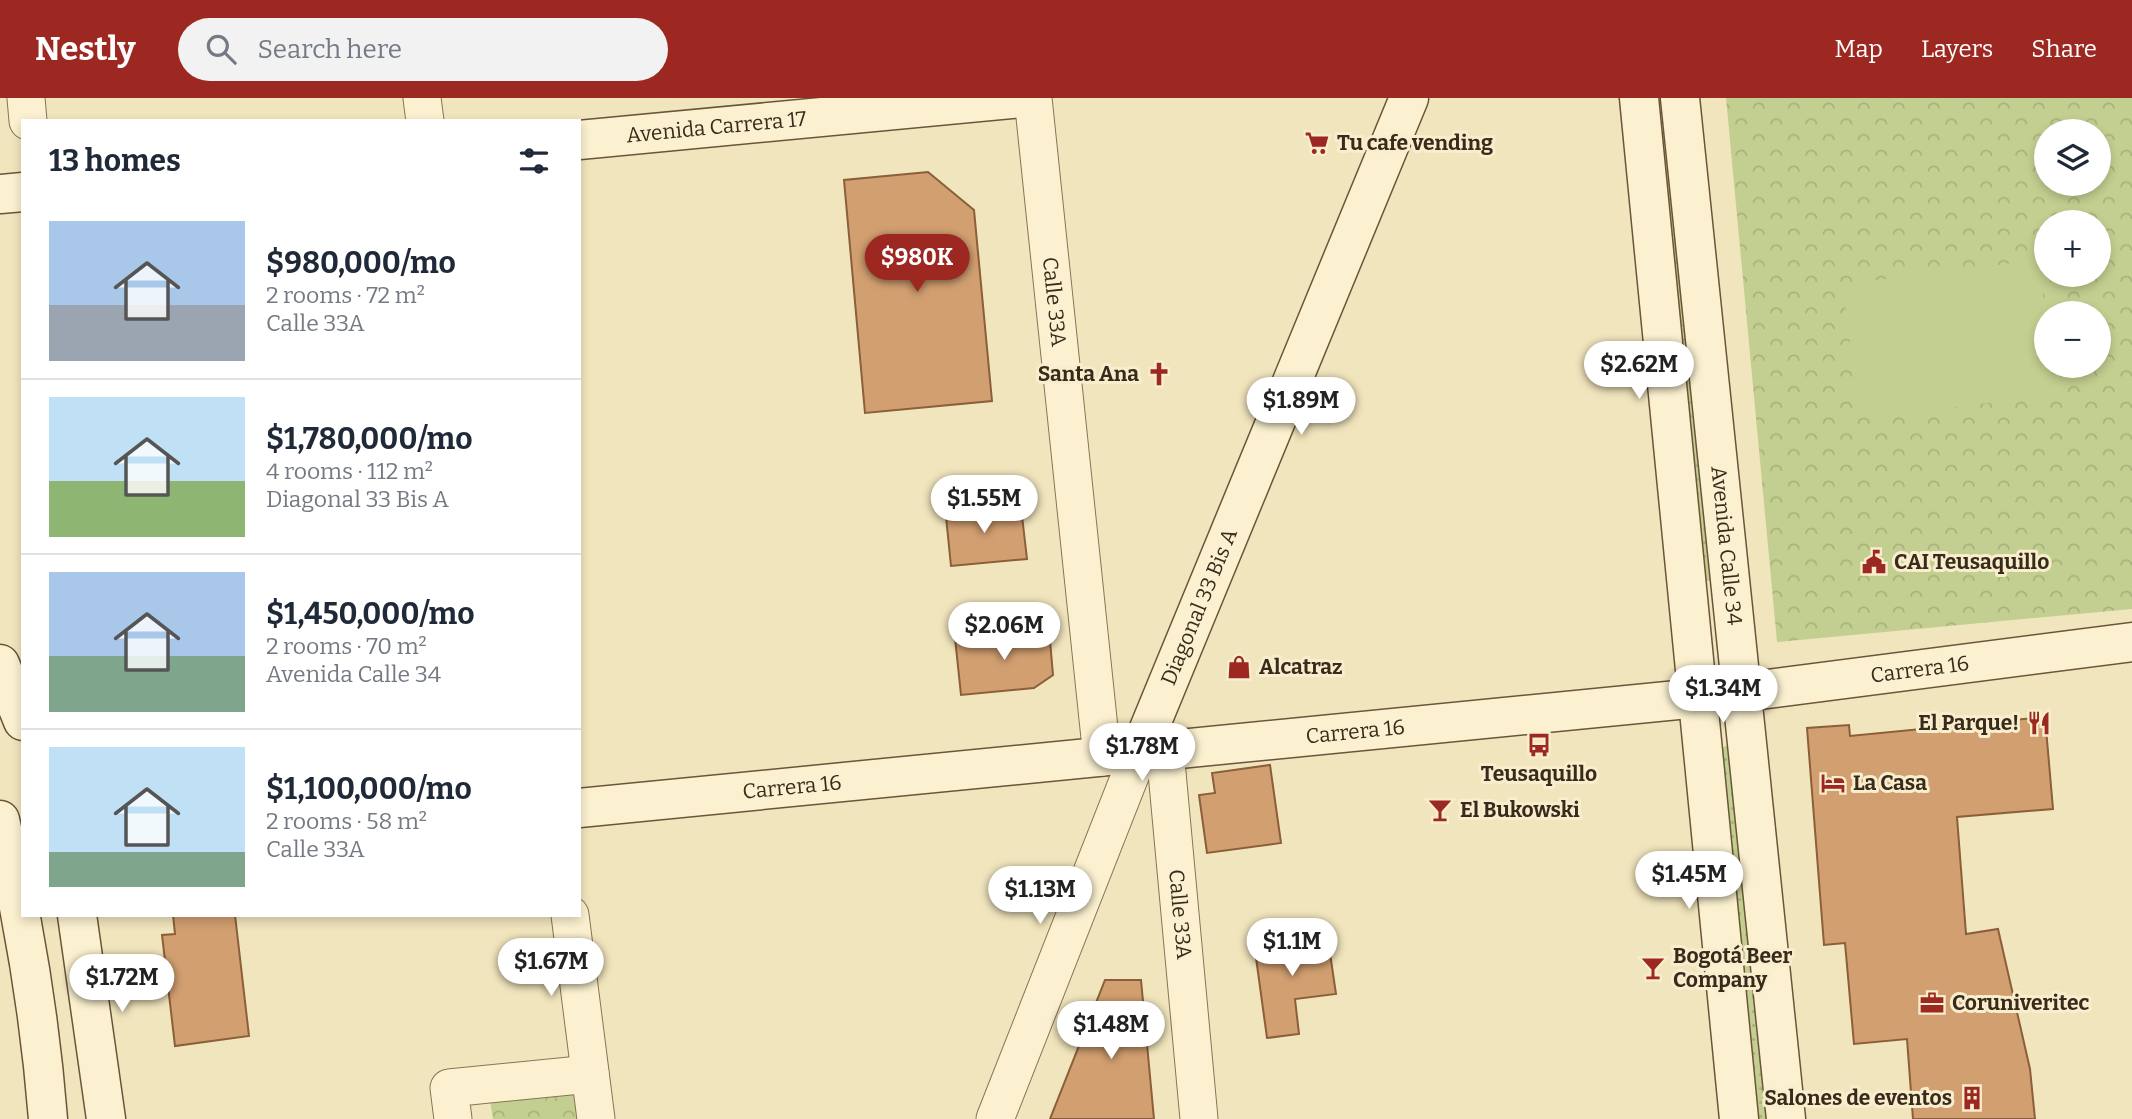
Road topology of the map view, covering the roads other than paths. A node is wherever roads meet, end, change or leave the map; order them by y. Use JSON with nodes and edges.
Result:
{"nodes":[{"id":1,"x":26,"y":98,"type":"edge"},
{"id":2,"x":422,"y":98,"type":"edge"},
{"id":3,"x":1021,"y":98,"type":"edge"},
{"id":4,"x":1033,"y":98,"type":"edge"},
{"id":5,"x":1409,"y":98,"type":"edge"},
{"id":6,"x":1639,"y":98,"type":"edge"},
{"id":7,"x":1680,"y":98,"type":"edge"},
{"id":8,"x":28,"y":119,"type":"edge"},
{"id":9,"x":425,"y":119,"type":"edge"},
{"id":10,"x":581,"y":140,"type":"edge"},
{"id":11,"x":21,"y":192,"type":"edge"},
{"id":12,"x":0,"y":194,"type":"edge"},
{"id":13,"x":2132,"y":642,"type":"edge"},
{"id":14,"x":0,"y":664,"type":"edge"},
{"id":15,"x":1741,"y":693,"type":"junction"},
{"id":16,"x":1698,"y":698,"type":"junction"},
{"id":17,"x":21,"y":716,"type":"edge"},
{"id":18,"x":1152,"y":752,"type":"junction"},
{"id":19,"x":1102,"y":757,"type":"junction"},
{"id":20,"x":581,"y":808,"type":"edge"},
{"id":21,"x":0,"y":820,"type":"edge"},
{"id":22,"x":11,"y":863,"type":"edge"},
{"id":23,"x":21,"y":914,"type":"edge"},
{"id":24,"x":22,"y":917,"type":"edge"},
{"id":25,"x":77,"y":917,"type":"edge"},
{"id":26,"x":570,"y":917,"type":"edge"},
{"id":27,"x":590,"y":1074,"type":"junction"},
{"id":28,"x":451,"y":1103,"type":"edge"},
{"id":29,"x":48,"y":1119,"type":"edge"},
{"id":30,"x":106,"y":1119,"type":"edge"},
{"id":31,"x":596,"y":1119,"type":"edge"},
{"id":32,"x":995,"y":1119,"type":"edge"},
{"id":33,"x":1199,"y":1119,"type":"edge"},
{"id":34,"x":1739,"y":1119,"type":"edge"},
{"id":35,"x":1786,"y":1119,"type":"edge"}],
"edges":[{"from":1,"to":8,"type":"street"},
{"from":2,"to":9,"type":"street"},
{"from":3,"to":10,"type":"main road","name":"Avenida Carrera 17"},
{"from":4,"to":19,"type":"street","name":"Calle 33A"},
{"from":5,"to":18,"type":"main road","name":"Diagonal 33 Bis A"},
{"from":6,"to":16,"type":"main road","name":"Avenida Calle 34"},
{"from":7,"to":15,"type":"main road","name":"Avenida Calle 34"},
{"from":11,"to":12,"type":"main road"},
{"from":13,"to":15,"type":"main road","name":"Carrera 16"},
{"from":14,"to":17,"type":"main road"},
{"from":15,"to":16,"type":"main road","name":"Carrera 16"},
{"from":15,"to":35,"type":"main road","name":"Avenida Calle 34"},
{"from":16,"to":18,"type":"main road","name":"Carrera 16"},
{"from":16,"to":34,"type":"main road","name":"Avenida Calle 34"},
{"from":18,"to":19,"type":"main road","name":"Carrera 16"},
{"from":18,"to":32,"type":"street","name":"Diagonal 33 Bis A"},
{"from":18,"to":33,"type":"street","name":"Calle 33A"},
{"from":19,"to":20,"type":"main road","name":"Carrera 16"},
{"from":21,"to":22,"type":"main road"},
{"from":22,"to":23,"type":"main road"},
{"from":24,"to":29,"type":"main road"},
{"from":25,"to":30,"type":"main road"},
{"from":26,"to":27,"type":"street"},
{"from":27,"to":28,"type":"street"},
{"from":27,"to":31,"type":"street"}]}
